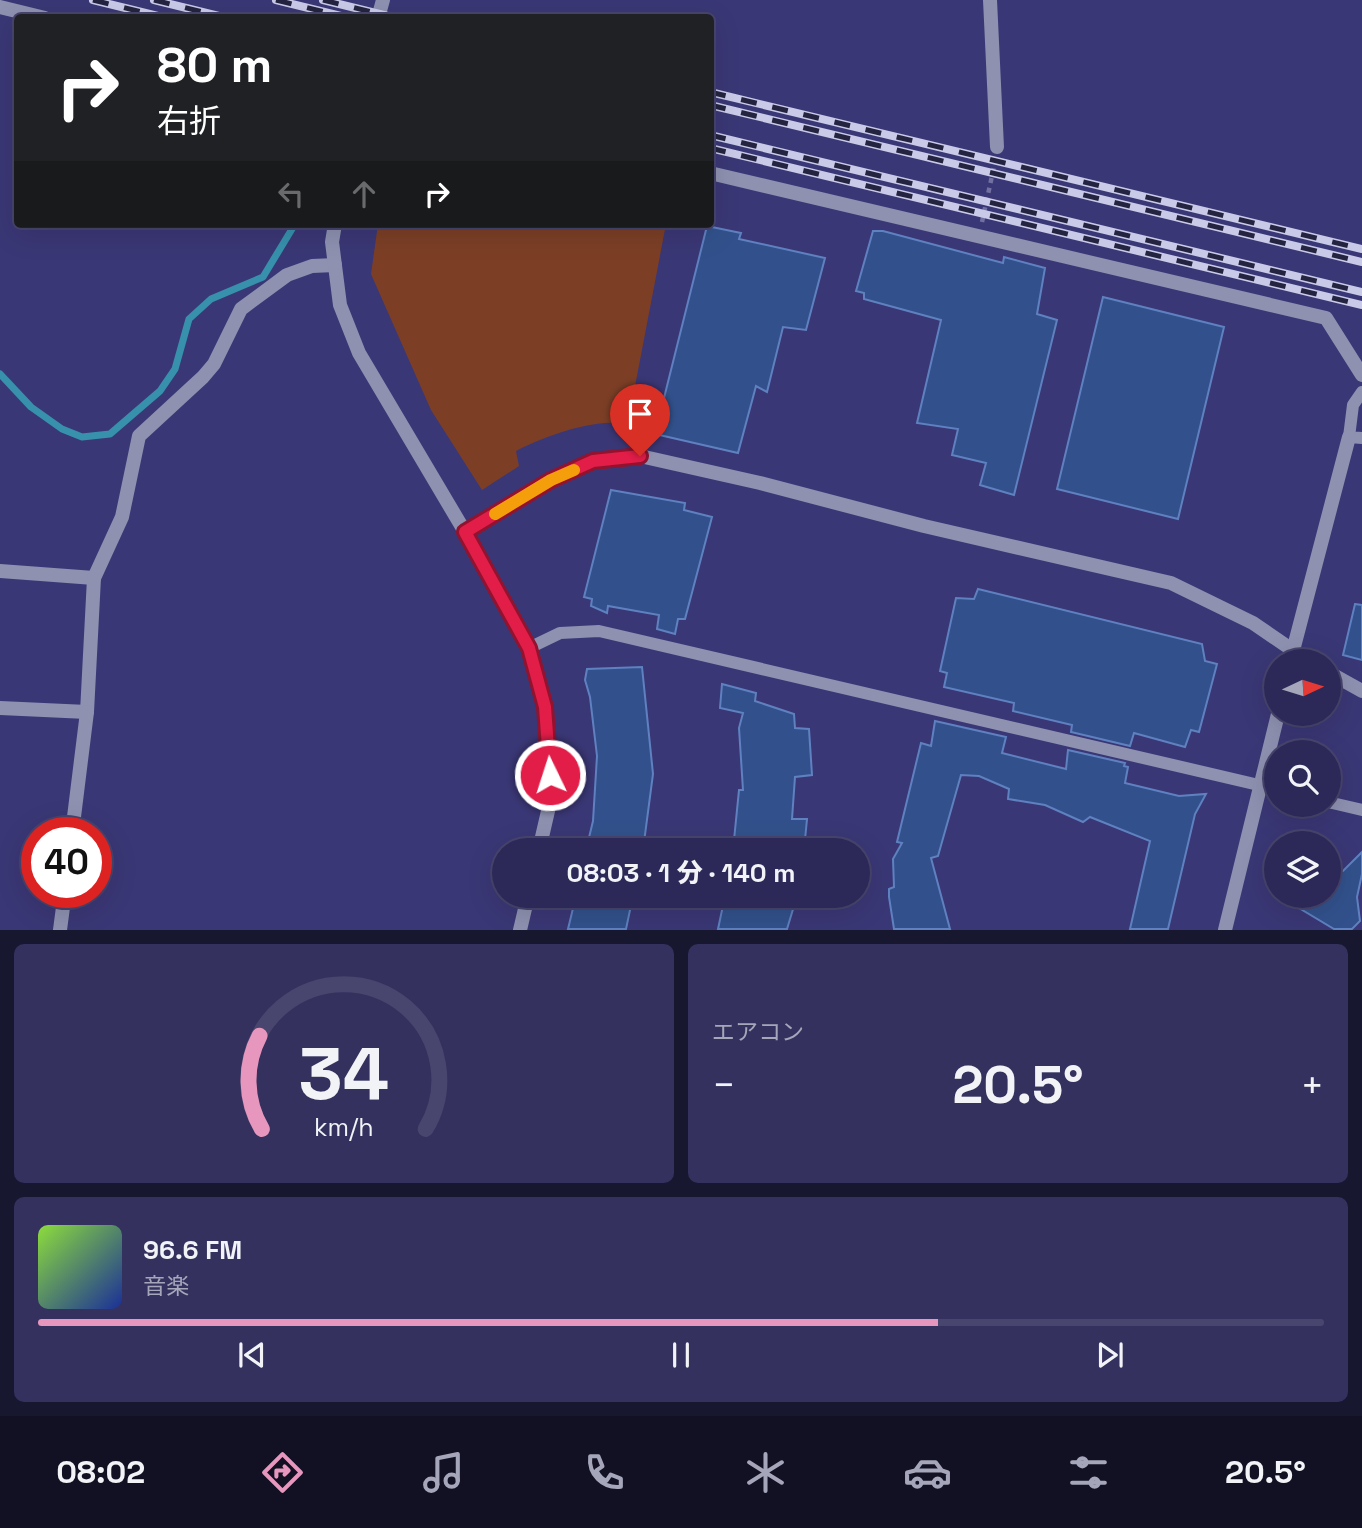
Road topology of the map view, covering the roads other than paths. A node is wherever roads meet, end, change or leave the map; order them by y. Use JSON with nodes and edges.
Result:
{"nodes":[{"id":1,"x":990,"y":0,"type":"edge"},
{"id":2,"x":0,"y":7,"type":"edge"},
{"id":3,"x":29,"y":14,"type":"edge"},
{"id":4,"x":997,"y":147,"type":"road end"},
{"id":5,"x":714,"y":174,"type":"edge"},
{"id":6,"x":334,"y":228,"type":"edge"},
{"id":7,"x":335,"y":265,"type":"junction"},
{"id":8,"x":1362,"y":375,"type":"edge"},
{"id":9,"x":1362,"y":393,"type":"edge"},
{"id":10,"x":1355,"y":437,"type":"edge"},
{"id":11,"x":465,"y":532,"type":"junction"},
{"id":12,"x":0,"y":571,"type":"edge"},
{"id":13,"x":94,"y":578,"type":"junction"},
{"id":14,"x":529,"y":648,"type":"junction"},
{"id":15,"x":1283,"y":649,"type":"edge"},
{"id":16,"x":1293,"y":649,"type":"edge"},
{"id":17,"x":1341,"y":679,"type":"edge"},
{"id":18,"x":1362,"y":691,"type":"edge"},
{"id":19,"x":0,"y":708,"type":"edge"},
{"id":20,"x":87,"y":712,"type":"junction"},
{"id":21,"x":1264,"y":786,"type":"edge"},
{"id":22,"x":1264,"y":800,"type":"edge"},
{"id":23,"x":1341,"y":805,"type":"edge"},
{"id":24,"x":1362,"y":810,"type":"edge"},
{"id":25,"x":74,"y":817,"type":"edge"},
{"id":26,"x":542,"y":838,"type":"edge"},
{"id":27,"x":63,"y":908,"type":"edge"},
{"id":28,"x":525,"y":908,"type":"edge"},
{"id":29,"x":60,"y":929,"type":"edge"},
{"id":30,"x":520,"y":929,"type":"edge"},
{"id":31,"x":1225,"y":929,"type":"edge"}],
"edges":[{"from":1,"to":4,"type":"street"},
{"from":2,"to":3,"type":"street"},
{"from":5,"to":8,"type":"street"},
{"from":6,"to":7,"type":"street"},
{"from":7,"to":11,"type":"street"},
{"from":7,"to":13,"type":"street"},
{"from":9,"to":10,"type":"lane"},
{"from":10,"to":16,"type":"street"},
{"from":11,"to":14,"type":"street"},
{"from":11,"to":15,"type":"street"},
{"from":12,"to":13,"type":"street"},
{"from":13,"to":20,"type":"street"},
{"from":14,"to":21,"type":"lane"},
{"from":14,"to":26,"type":"street"},
{"from":17,"to":18,"type":"street"},
{"from":19,"to":20,"type":"street"},
{"from":20,"to":25,"type":"street"},
{"from":22,"to":31,"type":"street"},
{"from":23,"to":24,"type":"lane"},
{"from":27,"to":29,"type":"street"},
{"from":28,"to":30,"type":"street"}]}
